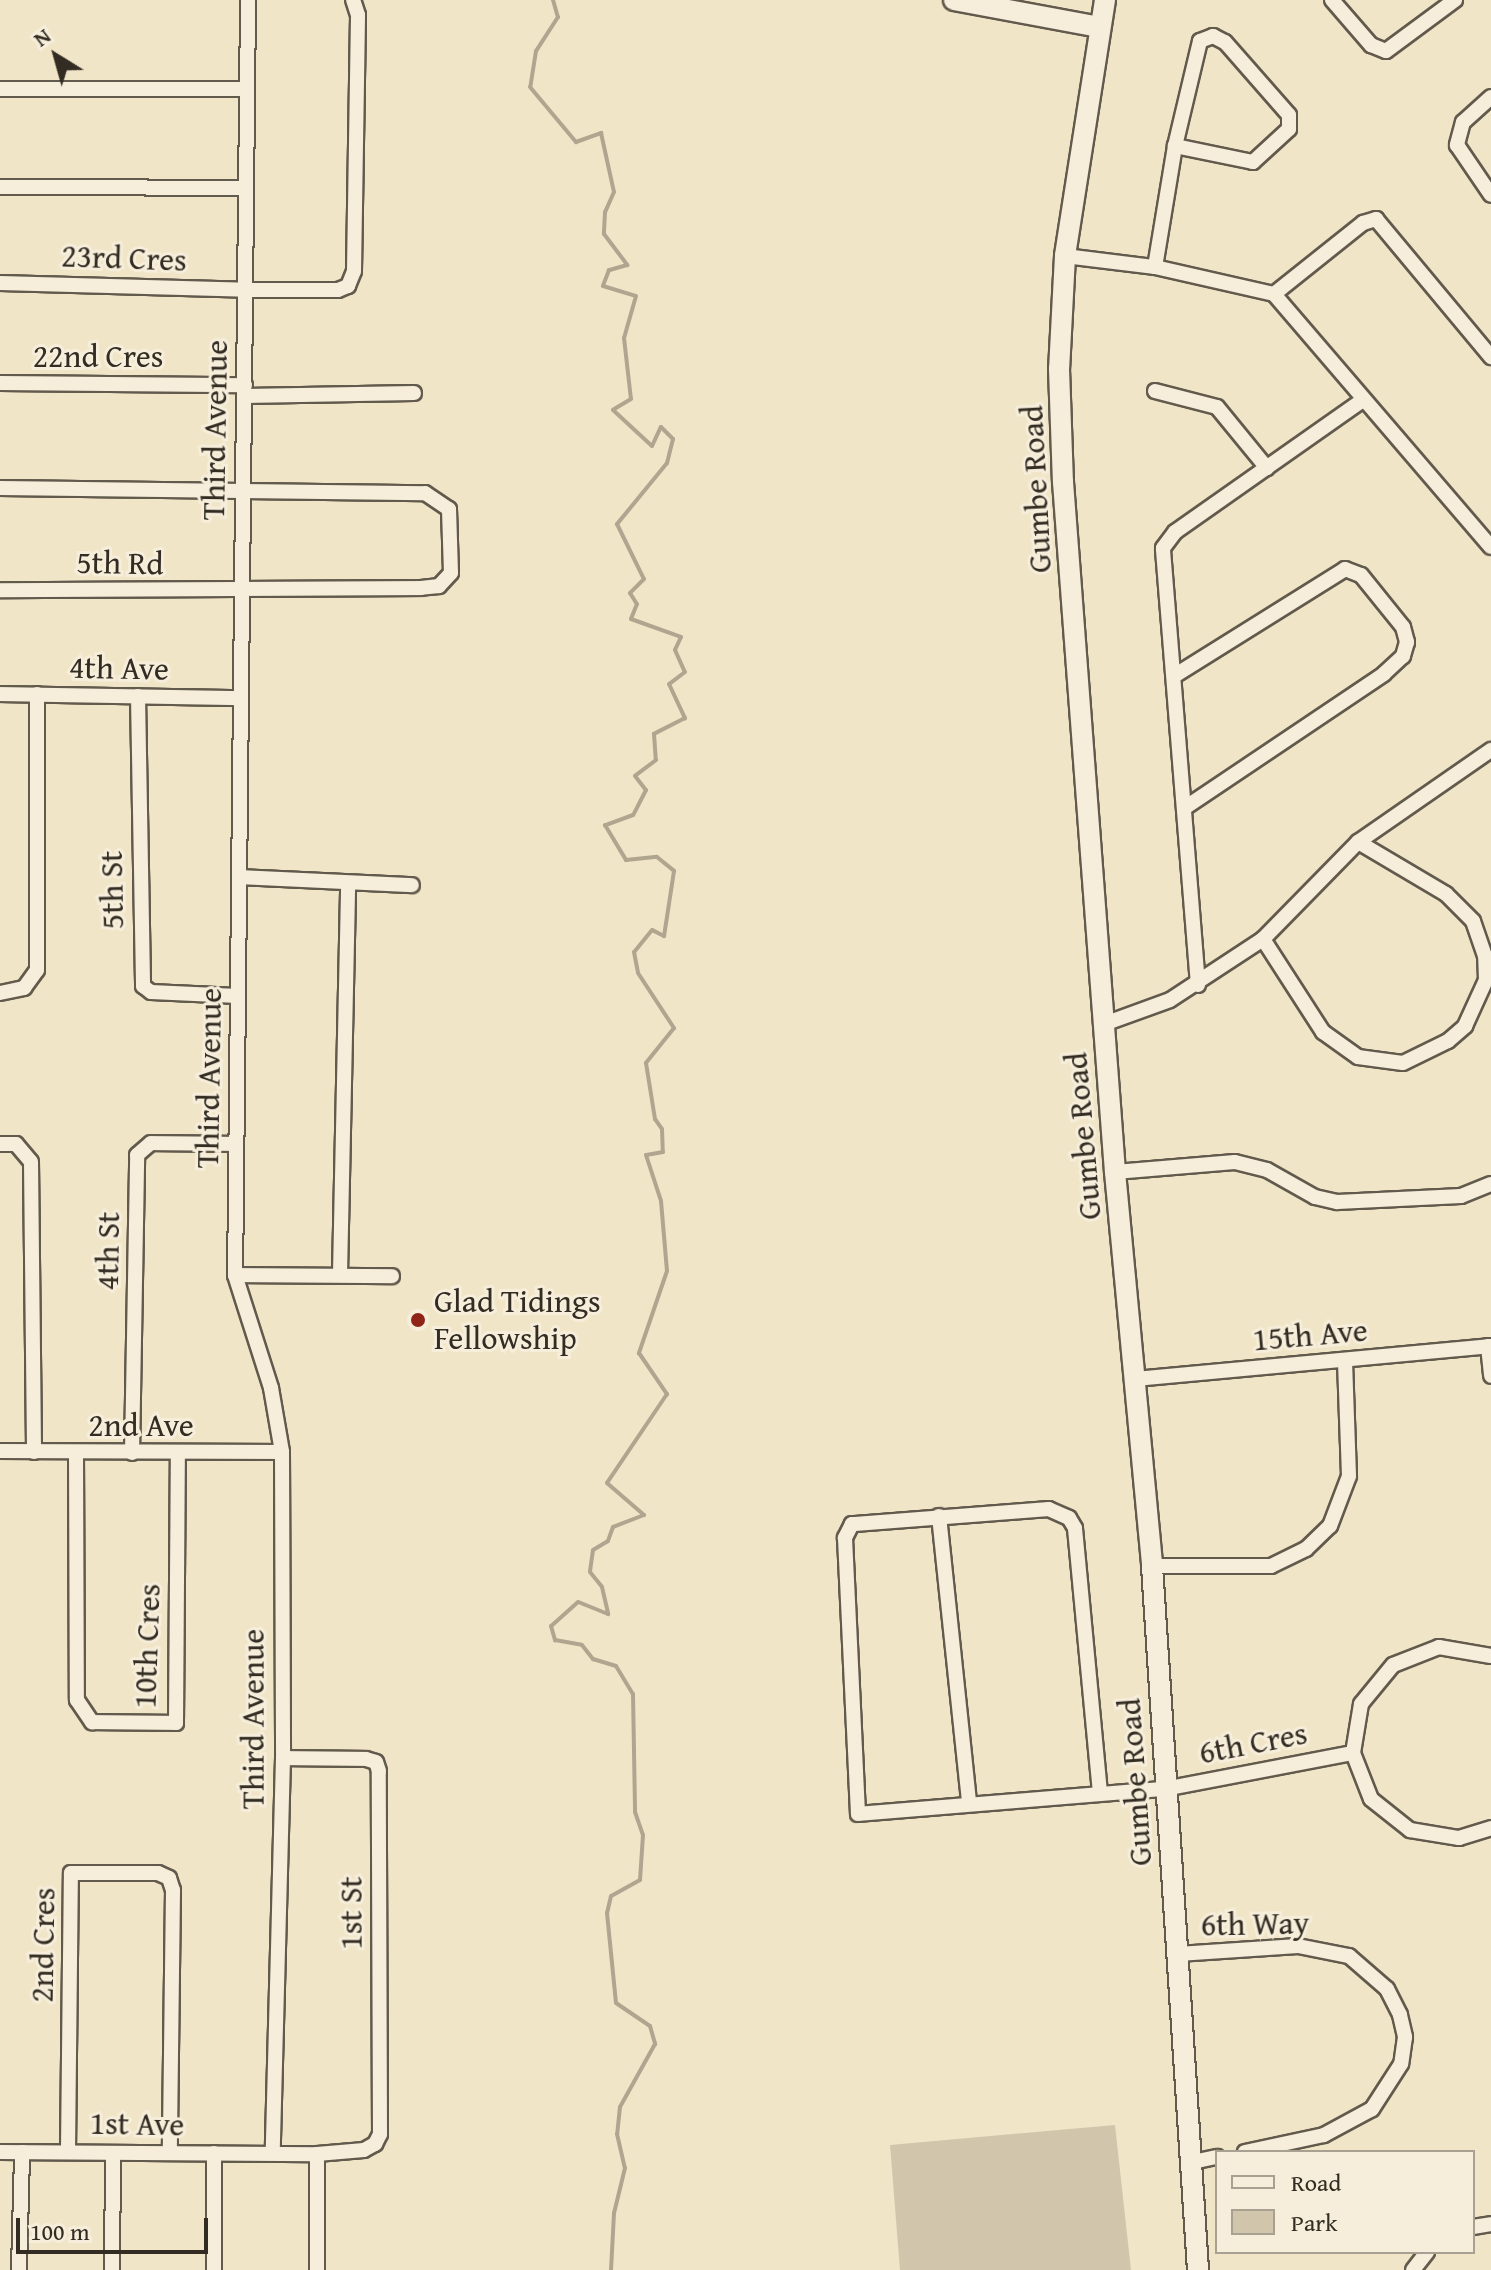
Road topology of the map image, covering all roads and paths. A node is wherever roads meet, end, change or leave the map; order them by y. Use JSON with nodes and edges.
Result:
{"nodes":[{"id":1,"x":248,"y":0,"type":"edge"},
{"id":2,"x":353,"y":0,"type":"edge"},
{"id":3,"x":954,"y":0,"type":"edge"},
{"id":4,"x":1105,"y":0,"type":"edge"},
{"id":5,"x":1332,"y":0,"type":"edge"},
{"id":6,"x":1455,"y":0,"type":"edge"},
{"id":7,"x":1100,"y":27,"type":"junction"},
{"id":8,"x":0,"y":89,"type":"edge"},
{"id":9,"x":244,"y":89,"type":"junction"},
{"id":10,"x":1491,"y":97,"type":"edge"},
{"id":11,"x":1175,"y":146,"type":"junction"},
{"id":12,"x":0,"y":187,"type":"edge"},
{"id":13,"x":243,"y":188,"type":"junction"},
{"id":14,"x":1491,"y":195,"type":"edge"},
{"id":15,"x":1065,"y":256,"type":"junction"},
{"id":16,"x":1155,"y":267,"type":"junction"},
{"id":17,"x":0,"y":283,"type":"edge"},
{"id":18,"x":246,"y":290,"type":"junction"},
{"id":19,"x":1274,"y":294,"type":"junction"},
{"id":20,"x":1491,"y":357,"type":"edge"},
{"id":21,"x":0,"y":383,"type":"edge"},
{"id":22,"x":244,"y":390,"type":"junction"},
{"id":23,"x":1155,"y":391,"type":"dead end"},
{"id":24,"x":414,"y":393,"type":"dead end"},
{"id":25,"x":1363,"y":400,"type":"junction"},
{"id":26,"x":1267,"y":468,"type":"junction"},
{"id":27,"x":0,"y":488,"type":"edge"},
{"id":28,"x":243,"y":490,"type":"junction"},
{"id":29,"x":1491,"y":547,"type":"edge"},
{"id":30,"x":0,"y":590,"type":"edge"},
{"id":31,"x":240,"y":592,"type":"junction"},
{"id":32,"x":1174,"y":676,"type":"junction"},
{"id":33,"x":0,"y":694,"type":"edge"},
{"id":34,"x":37,"y":694,"type":"junction"},
{"id":35,"x":138,"y":696,"type":"junction"},
{"id":36,"x":238,"y":698,"type":"junction"},
{"id":37,"x":1491,"y":750,"type":"edge"},
{"id":38,"x":1186,"y":807,"type":"junction"},
{"id":39,"x":1358,"y":842,"type":"junction"},
{"id":40,"x":240,"y":877,"type":"junction"},
{"id":41,"x":412,"y":885,"type":"dead end"},
{"id":42,"x":348,"y":886,"type":"junction"},
{"id":43,"x":1263,"y":939,"type":"junction"},
{"id":44,"x":1198,"y":985,"type":"junction"},
{"id":45,"x":0,"y":993,"type":"edge"},
{"id":46,"x":238,"y":996,"type":"junction"},
{"id":47,"x":1104,"y":1024,"type":"junction"},
{"id":48,"x":0,"y":1144,"type":"edge"},
{"id":49,"x":236,"y":1144,"type":"junction"},
{"id":50,"x":1115,"y":1172,"type":"junction"},
{"id":51,"x":1491,"y":1184,"type":"edge"},
{"id":52,"x":340,"y":1274,"type":"junction"},
{"id":53,"x":235,"y":1275,"type":"junction"},
{"id":54,"x":392,"y":1276,"type":"dead end"},
{"id":55,"x":1490,"y":1346,"type":"edge"},
{"id":56,"x":1345,"y":1360,"type":"junction"},
{"id":57,"x":1491,"y":1376,"type":"edge"},
{"id":58,"x":1135,"y":1379,"type":"junction"},
{"id":59,"x":0,"y":1451,"type":"edge"},
{"id":60,"x":34,"y":1452,"type":"junction"},
{"id":61,"x":282,"y":1452,"type":"junction"},
{"id":62,"x":76,"y":1453,"type":"junction"},
{"id":63,"x":132,"y":1453,"type":"junction"},
{"id":64,"x":178,"y":1454,"type":"junction"},
{"id":65,"x":939,"y":1516,"type":"junction"},
{"id":66,"x":1152,"y":1566,"type":"junction"},
{"id":67,"x":1491,"y":1656,"type":"edge"},
{"id":68,"x":1353,"y":1753,"type":"junction"},
{"id":69,"x":283,"y":1758,"type":"junction"},
{"id":70,"x":1164,"y":1789,"type":"junction"},
{"id":71,"x":1100,"y":1793,"type":"junction"},
{"id":72,"x":969,"y":1802,"type":"junction"},
{"id":73,"x":1491,"y":1828,"type":"edge"},
{"id":74,"x":1178,"y":1954,"type":"junction"},
{"id":75,"x":273,"y":2150,"type":"junction"},
{"id":76,"x":364,"y":2150,"type":"joint"},
{"id":77,"x":1254,"y":2150,"type":"edge"},
{"id":78,"x":68,"y":2151,"type":"junction"},
{"id":79,"x":0,"y":2152,"type":"edge"},
{"id":80,"x":22,"y":2152,"type":"junction"},
{"id":81,"x":170,"y":2152,"type":"junction"},
{"id":82,"x":113,"y":2153,"type":"junction"},
{"id":83,"x":214,"y":2153,"type":"junction"},
{"id":84,"x":317,"y":2154,"type":"junction"},
{"id":85,"x":1215,"y":2157,"type":"edge"},
{"id":86,"x":1188,"y":2163,"type":"junction"},
{"id":87,"x":1425,"y":2254,"type":"edge"},
{"id":88,"x":19,"y":2270,"type":"edge"},
{"id":89,"x":112,"y":2270,"type":"edge"},
{"id":90,"x":214,"y":2270,"type":"edge"},
{"id":91,"x":317,"y":2270,"type":"edge"},
{"id":92,"x":1198,"y":2270,"type":"edge"},
{"id":93,"x":1413,"y":2270,"type":"edge"}],
"edges":[{"from":1,"to":9,"type":"street","name":"Third Avenue"},
{"from":2,"to":18,"type":"street","name":"23rd Cres"},
{"from":3,"to":7,"type":"street"},
{"from":4,"to":7,"type":"street","name":"Gumbe Road"},
{"from":5,"to":6,"type":"street"},
{"from":7,"to":15,"type":"street","name":"Gumbe Road"},
{"from":8,"to":9,"type":"street"},
{"from":9,"to":13,"type":"street","name":"Third Avenue"},
{"from":10,"to":14,"type":"street"},
{"from":11,"to":11,"type":"street"},
{"from":11,"to":16,"type":"street"},
{"from":12,"to":13,"type":"street"},
{"from":13,"to":18,"type":"street","name":"Third Avenue"},
{"from":15,"to":16,"type":"street"},
{"from":15,"to":47,"type":"street","name":"Gumbe Road"},
{"from":16,"to":19,"type":"street"},
{"from":17,"to":18,"type":"street","name":"23rd Cres"},
{"from":18,"to":22,"type":"street","name":"Third Avenue"},
{"from":19,"to":20,"type":"street"},
{"from":19,"to":25,"type":"street"},
{"from":21,"to":22,"type":"street","name":"22nd Cres"},
{"from":22,"to":24,"type":"street","name":"22nd Cres"},
{"from":22,"to":28,"type":"street","name":"Third Avenue"},
{"from":23,"to":26,"type":"street"},
{"from":25,"to":26,"type":"street"},
{"from":25,"to":29,"type":"street"},
{"from":26,"to":32,"type":"street"},
{"from":27,"to":28,"type":"street"},
{"from":28,"to":31,"type":"street","name":"Third Avenue"},
{"from":28,"to":31,"type":"street","name":"5th Rd"},
{"from":30,"to":31,"type":"street","name":"5th Rd"},
{"from":31,"to":36,"type":"street","name":"Third Avenue"},
{"from":32,"to":38,"type":"street"},
{"from":32,"to":38,"type":"street"},
{"from":33,"to":34,"type":"street","name":"4th Ave"},
{"from":34,"to":35,"type":"street","name":"4th Ave"},
{"from":34,"to":45,"type":"street"},
{"from":35,"to":36,"type":"street","name":"4th Ave"},
{"from":35,"to":46,"type":"street","name":"5th St"},
{"from":36,"to":40,"type":"street","name":"Third Avenue"},
{"from":37,"to":39,"type":"street"},
{"from":38,"to":44,"type":"street"},
{"from":39,"to":43,"type":"street"},
{"from":39,"to":43,"type":"street"},
{"from":40,"to":42,"type":"street"},
{"from":40,"to":46,"type":"street","name":"Third Avenue"},
{"from":41,"to":42,"type":"street"},
{"from":42,"to":52,"type":"street"},
{"from":43,"to":44,"type":"street"},
{"from":44,"to":47,"type":"street"},
{"from":46,"to":49,"type":"street","name":"Third Avenue"},
{"from":47,"to":50,"type":"street","name":"Gumbe Road"},
{"from":48,"to":60,"type":"street"},
{"from":49,"to":53,"type":"street","name":"Third Avenue"},
{"from":49,"to":63,"type":"street","name":"4th St"},
{"from":50,"to":51,"type":"street"},
{"from":50,"to":58,"type":"street","name":"Gumbe Road"},
{"from":52,"to":53,"type":"street"},
{"from":52,"to":54,"type":"street"},
{"from":53,"to":61,"type":"street","name":"Third Avenue"},
{"from":55,"to":56,"type":"street","name":"15th Ave"},
{"from":55,"to":57,"type":"street"},
{"from":56,"to":58,"type":"street","name":"15th Ave"},
{"from":56,"to":66,"type":"street"},
{"from":58,"to":66,"type":"street","name":"Gumbe Road"},
{"from":59,"to":60,"type":"street","name":"2nd Ave"},
{"from":60,"to":62,"type":"street","name":"2nd Ave"},
{"from":61,"to":64,"type":"street","name":"2nd Ave"},
{"from":61,"to":69,"type":"street","name":"Third Avenue"},
{"from":62,"to":63,"type":"street","name":"2nd Ave"},
{"from":62,"to":64,"type":"street","name":"10th Cres"},
{"from":63,"to":64,"type":"street","name":"2nd Ave"},
{"from":65,"to":71,"type":"street"},
{"from":65,"to":72,"type":"street"},
{"from":65,"to":72,"type":"street","name":"6th Cres"},
{"from":66,"to":70,"type":"street","name":"Gumbe Road"},
{"from":67,"to":68,"type":"street","name":"6th Cres"},
{"from":68,"to":70,"type":"street","name":"6th Cres"},
{"from":68,"to":73,"type":"street","name":"6th Cres"},
{"from":69,"to":75,"type":"street","name":"Third Avenue"},
{"from":69,"to":76,"type":"street","name":"1st St"},
{"from":70,"to":71,"type":"street","name":"6th Cres"},
{"from":70,"to":74,"type":"street","name":"Gumbe Road"},
{"from":71,"to":72,"type":"street","name":"6th Cres"},
{"from":74,"to":77,"type":"street","name":"6th Way"},
{"from":74,"to":86,"type":"street","name":"Gumbe Road"},
{"from":75,"to":83,"type":"street","name":"1st Ave"},
{"from":75,"to":84,"type":"street","name":"1st Ave"},
{"from":76,"to":84,"type":"street","name":"1st Ave"},
{"from":78,"to":80,"type":"street","name":"1st Ave"},
{"from":78,"to":81,"type":"street","name":"2nd Cres"},
{"from":78,"to":82,"type":"street","name":"1st Ave"},
{"from":79,"to":80,"type":"street","name":"1st Ave"},
{"from":80,"to":88,"type":"street"},
{"from":81,"to":82,"type":"street","name":"1st Ave"},
{"from":81,"to":83,"type":"street","name":"1st Ave"},
{"from":82,"to":89,"type":"street"},
{"from":83,"to":90,"type":"street"},
{"from":84,"to":91,"type":"street"},
{"from":85,"to":86,"type":"street"},
{"from":86,"to":92,"type":"street","name":"Gumbe Road"},
{"from":87,"to":93,"type":"street"}]}
